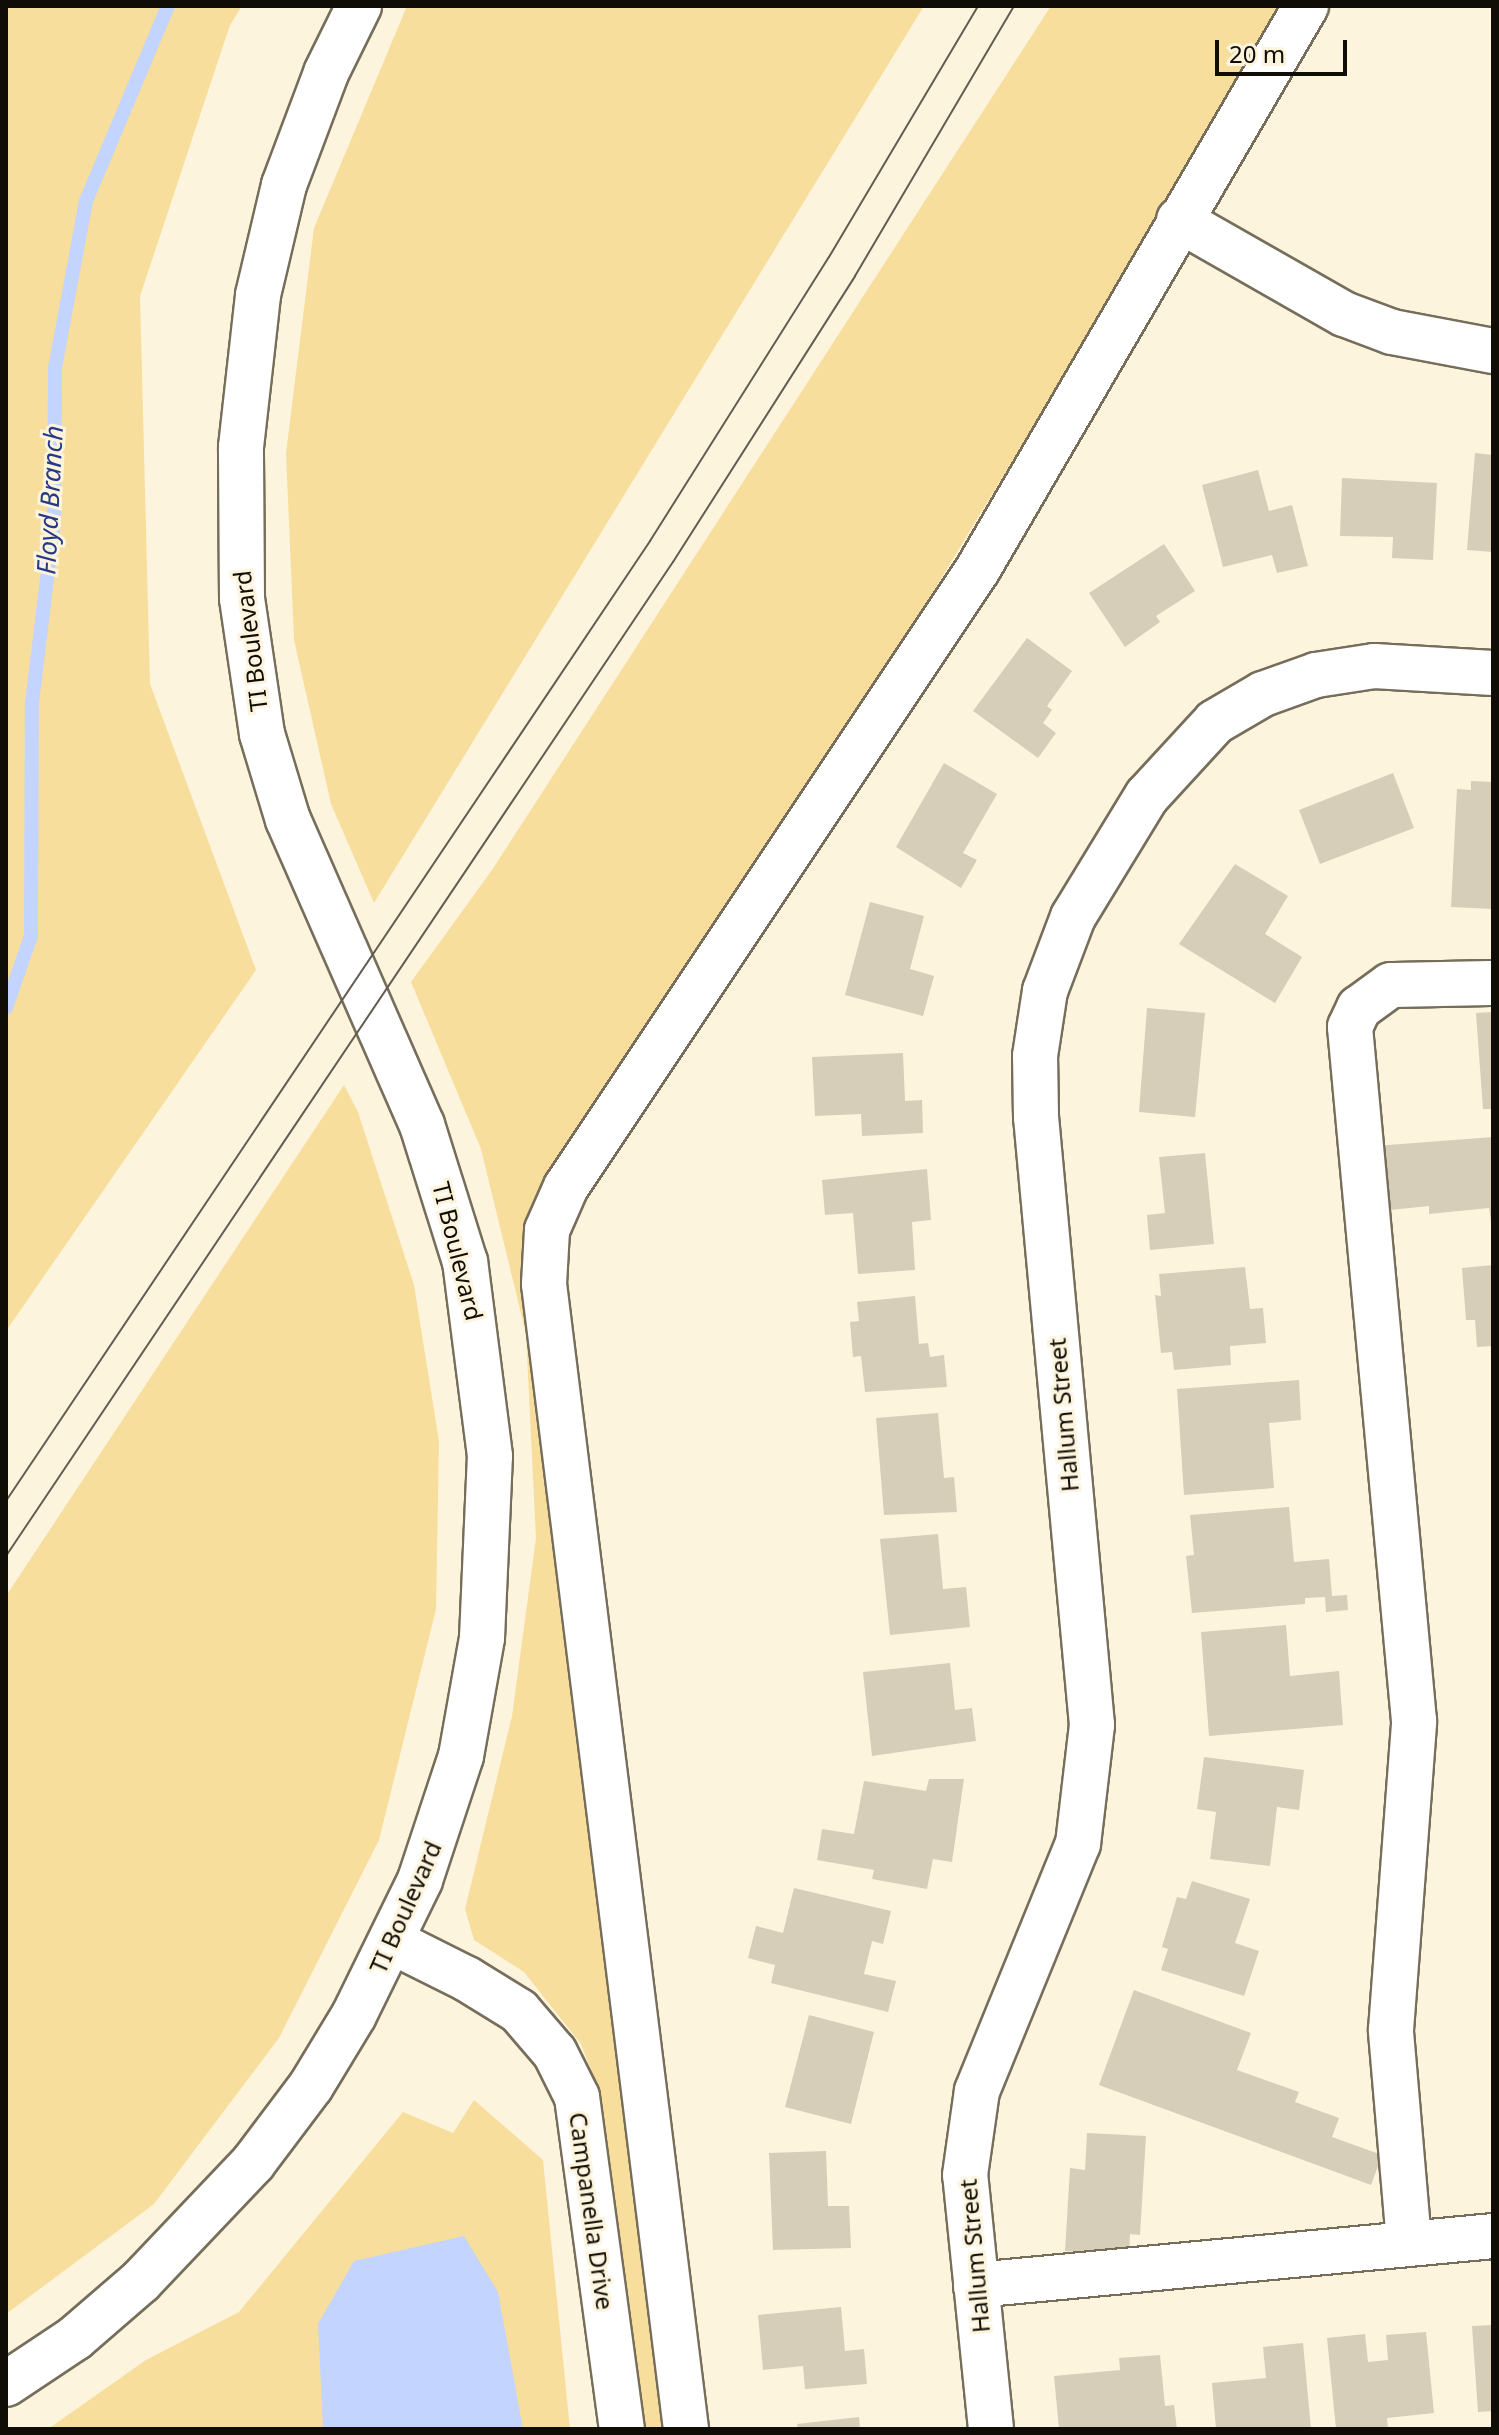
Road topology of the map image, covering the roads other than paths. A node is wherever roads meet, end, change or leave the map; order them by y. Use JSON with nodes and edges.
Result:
{"nodes":[{"id":1,"x":359,"y":6,"type":"edge"},
{"id":2,"x":1306,"y":6,"type":"edge"},
{"id":3,"x":1179,"y":220,"type":"junction"},
{"id":4,"x":1493,"y":351,"type":"edge"},
{"id":5,"x":1493,"y":673,"type":"edge"},
{"id":6,"x":1493,"y":983,"type":"edge"},
{"id":7,"x":393,"y":1942,"type":"junction"},
{"id":8,"x":1493,"y":2236,"type":"edge"},
{"id":9,"x":1409,"y":2242,"type":"junction"},
{"id":10,"x":976,"y":2285,"type":"junction"},
{"id":11,"x":6,"y":2384,"type":"edge"},
{"id":12,"x":622,"y":2429,"type":"edge"},
{"id":13,"x":686,"y":2429,"type":"edge"},
{"id":14,"x":991,"y":2429,"type":"edge"}],
"edges":[{"from":1,"to":7,"type":"street","name":"TI Boulevard"},
{"from":2,"to":3,"type":"street"},
{"from":3,"to":4,"type":"street"},
{"from":3,"to":13,"type":"street"},
{"from":5,"to":10,"type":"street","name":"Hallum Street"},
{"from":6,"to":9,"type":"street"},
{"from":7,"to":11,"type":"street","name":"TI Boulevard"},
{"from":7,"to":12,"type":"street","name":"Campanella Drive"},
{"from":8,"to":9,"type":"street"},
{"from":9,"to":10,"type":"street"},
{"from":10,"to":14,"type":"street","name":"Hallum Street"}]}
